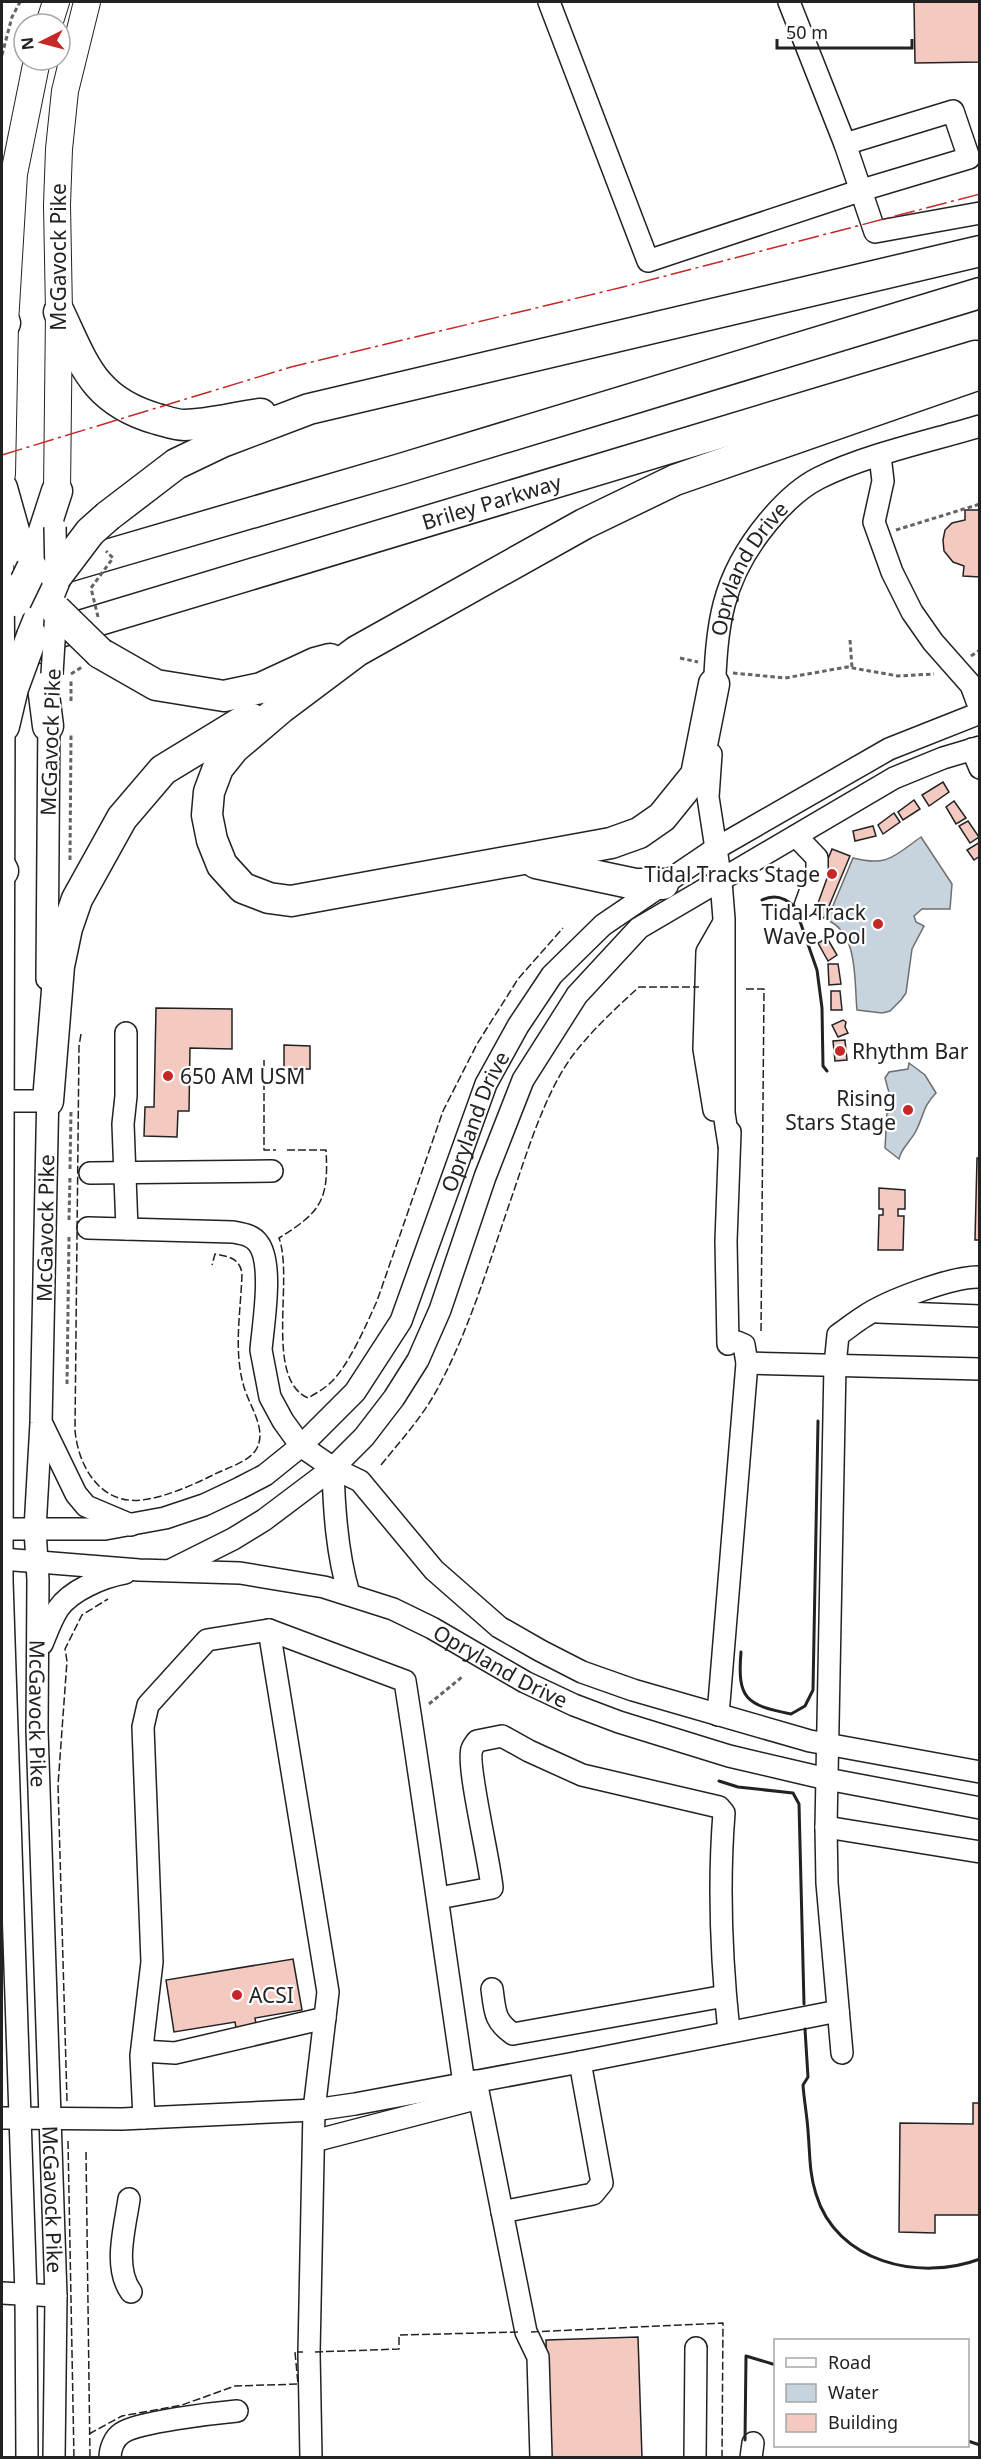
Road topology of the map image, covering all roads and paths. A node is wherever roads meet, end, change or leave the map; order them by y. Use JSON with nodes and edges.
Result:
{"nodes":[{"id":1,"x":20,"y":2,"type":"edge"},
{"id":2,"x":549,"y":2,"type":"edge"},
{"id":3,"x":789,"y":2,"type":"edge"},
{"id":4,"x":80,"y":4,"type":"edge"},
{"id":5,"x":2,"y":55,"type":"edge"},
{"id":6,"x":35,"y":72,"type":"edge"},
{"id":7,"x":846,"y":144,"type":"junction"},
{"id":8,"x":974,"y":157,"type":"edge"},
{"id":9,"x":862,"y":190,"type":"junction"},
{"id":10,"x":980,"y":213,"type":"edge"},
{"id":11,"x":980,"y":251,"type":"edge"},
{"id":12,"x":980,"y":293,"type":"edge"},
{"id":13,"x":59,"y":312,"type":"junction"},
{"id":14,"x":3,"y":325,"type":"edge"},
{"id":15,"x":980,"y":354,"type":"edge"},
{"id":16,"x":980,"y":374,"type":"edge"},
{"id":17,"x":309,"y":409,"type":"junction"},
{"id":18,"x":980,"y":426,"type":"edge"},
{"id":19,"x":880,"y":456,"type":"junction"},
{"id":20,"x":2,"y":474,"type":"edge"},
{"id":21,"x":2,"y":488,"type":"edge"},
{"id":22,"x":57,"y":491,"type":"joint"},
{"id":23,"x":2,"y":502,"type":"edge"},
{"id":24,"x":980,"y":504,"type":"edge"},
{"id":25,"x":99,"y":524,"type":"junction"},
{"id":26,"x":894,"y":530,"type":"dead end"},
{"id":27,"x":9,"y":540,"type":"edge"},
{"id":28,"x":5,"y":587,"type":"edge"},
{"id":29,"x":48,"y":588,"type":"junction"},
{"id":30,"x":10,"y":638,"type":"edge"},
{"id":31,"x":850,"y":640,"type":"dead end"},
{"id":32,"x":97,"y":650,"type":"junction"},
{"id":33,"x":980,"y":650,"type":"edge"},
{"id":34,"x":357,"y":651,"type":"junction"},
{"id":35,"x":680,"y":658,"type":"dead end"},
{"id":36,"x":852,"y":668,"type":"junction"},
{"id":37,"x":955,"y":669,"type":"junction"},
{"id":38,"x":715,"y":675,"type":"junction"},
{"id":39,"x":47,"y":676,"type":"junction"},
{"id":40,"x":281,"y":708,"type":"junction"},
{"id":41,"x":980,"y":711,"type":"edge"},
{"id":42,"x":4,"y":726,"type":"joint"},
{"id":43,"x":48,"y":726,"type":"joint"},
{"id":44,"x":977,"y":754,"type":"edge"},
{"id":45,"x":796,"y":836,"type":"junction"},
{"id":46,"x":715,"y":849,"type":"junction"},
{"id":47,"x":519,"y":860,"type":"junction"},
{"id":48,"x":2,"y":870,"type":"edge"},
{"id":49,"x":721,"y":880,"type":"junction"},
{"id":50,"x":663,"y":884,"type":"junction"},
{"id":51,"x":805,"y":906,"type":"dead end"},
{"id":52,"x":721,"y":929,"type":"junction"},
{"id":53,"x":126,"y":1033,"type":"dead end"},
{"id":54,"x":2,"y":1101,"type":"edge"},
{"id":55,"x":48,"y":1101,"type":"junction"},
{"id":56,"x":725,"y":1145,"type":"junction"},
{"id":57,"x":272,"y":1171,"type":"dead end"},
{"id":58,"x":90,"y":1173,"type":"dead end"},
{"id":59,"x":125,"y":1173,"type":"junction"},
{"id":60,"x":88,"y":1228,"type":"dead end"},
{"id":61,"x":127,"y":1229,"type":"junction"},
{"id":62,"x":980,"y":1277,"type":"edge"},
{"id":63,"x":873,"y":1312,"type":"junction"},
{"id":64,"x":980,"y":1316,"type":"edge"},
{"id":65,"x":747,"y":1363,"type":"junction"},
{"id":66,"x":835,"y":1365,"type":"junction"},
{"id":67,"x":2,"y":1369,"type":"edge"},
{"id":68,"x":980,"y":1369,"type":"edge"},
{"id":69,"x":41,"y":1423,"type":"junction"},
{"id":70,"x":301,"y":1446,"type":"junction"},
{"id":71,"x":333,"y":1468,"type":"junction"},
{"id":72,"x":131,"y":1525,"type":"junction"},
{"id":73,"x":2,"y":1529,"type":"edge"},
{"id":74,"x":35,"y":1529,"type":"junction"},
{"id":75,"x":2,"y":1559,"type":"edge"},
{"id":76,"x":37,"y":1561,"type":"junction"},
{"id":77,"x":139,"y":1570,"type":"junction"},
{"id":78,"x":171,"y":1570,"type":"junction"},
{"id":79,"x":349,"y":1594,"type":"junction"},
{"id":80,"x":269,"y":1630,"type":"junction"},
{"id":81,"x":38,"y":1653,"type":"junction"},
{"id":82,"x":4,"y":1668,"type":"edge"},
{"id":83,"x":462,"y":1677,"type":"dead end"},
{"id":84,"x":428,"y":1706,"type":"dead end"},
{"id":85,"x":710,"y":1713,"type":"junction"},
{"id":86,"x":691,"y":1744,"type":"junction"},
{"id":87,"x":828,"y":1745,"type":"junction"},
{"id":88,"x":980,"y":1773,"type":"edge"},
{"id":89,"x":827,"y":1779,"type":"junction"},
{"id":90,"x":6,"y":1788,"type":"edge"},
{"id":91,"x":980,"y":1808,"type":"edge"},
{"id":92,"x":826,"y":1827,"type":"junction"},
{"id":93,"x":980,"y":1852,"type":"edge"},
{"id":94,"x":7,"y":1883,"type":"edge"},
{"id":95,"x":439,"y":1898,"type":"junction"},
{"id":96,"x":492,"y":1989,"type":"dead end"},
{"id":97,"x":725,"y":1996,"type":"junction"},
{"id":98,"x":9,"y":2001,"type":"edge"},
{"id":99,"x":838,"y":2011,"type":"junction"},
{"id":100,"x":325,"y":2018,"type":"junction"},
{"id":101,"x":729,"y":2032,"type":"junction"},
{"id":102,"x":142,"y":2051,"type":"junction"},
{"id":103,"x":842,"y":2053,"type":"dead end"},
{"id":104,"x":580,"y":2062,"type":"junction"},
{"id":105,"x":473,"y":2087,"type":"junction"},
{"id":106,"x":314,"y":2110,"type":"junction"},
{"id":107,"x":11,"y":2118,"type":"edge"},
{"id":108,"x":50,"y":2118,"type":"junction"},
{"id":109,"x":144,"y":2118,"type":"junction"},
{"id":110,"x":314,"y":2141,"type":"junction"},
{"id":111,"x":129,"y":2199,"type":"dead end"},
{"id":112,"x":502,"y":2212,"type":"junction"},
{"id":113,"x":131,"y":2292,"type":"dead end"},
{"id":114,"x":2,"y":2293,"type":"edge"},
{"id":115,"x":26,"y":2295,"type":"junction"},
{"id":116,"x":56,"y":2296,"type":"junction"},
{"id":117,"x":696,"y":2348,"type":"dead end"},
{"id":118,"x":237,"y":2411,"type":"dead end"},
{"id":119,"x":27,"y":2457,"type":"edge"},
{"id":120,"x":54,"y":2457,"type":"edge"},
{"id":121,"x":110,"y":2457,"type":"edge"},
{"id":122,"x":311,"y":2457,"type":"edge"},
{"id":123,"x":541,"y":2457,"type":"edge"},
{"id":124,"x":695,"y":2457,"type":"edge"}],
"edges":[{"from":1,"to":5,"type":"path"},
{"from":2,"to":9,"type":"street"},
{"from":3,"to":7,"type":"street"},
{"from":4,"to":13,"type":"main road","name":"McGavock Pike"},
{"from":6,"to":14,"type":"main road"},
{"from":7,"to":8,"type":"street"},
{"from":7,"to":9,"type":"street"},
{"from":8,"to":9,"type":"street"},
{"from":9,"to":10,"type":"street"},
{"from":11,"to":17,"type":"highway"},
{"from":12,"to":28,"type":"highway"},
{"from":13,"to":17,"type":"highway"},
{"from":13,"to":22,"type":"main road","name":"McGavock Pike"},
{"from":14,"to":20,"type":"main road"},
{"from":15,"to":30,"type":"highway","name":"Briley Parkway"},
{"from":16,"to":34,"type":"highway"},
{"from":17,"to":25,"type":"highway"},
{"from":18,"to":19,"type":"street","name":"Opryland Drive"},
{"from":19,"to":37,"type":"street"},
{"from":19,"to":38,"type":"street","name":"Opryland Drive"},
{"from":21,"to":27,"type":"highway"},
{"from":22,"to":29,"type":"highway"},
{"from":23,"to":27,"type":"street"},
{"from":24,"to":26,"type":"path"},
{"from":25,"to":29,"type":"highway","bridge":true},
{"from":25,"to":32,"type":"path","bridge":true},
{"from":27,"to":28,"type":"street"},
{"from":27,"to":29,"type":"highway"},
{"from":28,"to":29,"type":"highway","bridge":true},
{"from":28,"to":30,"type":"highway"},
{"from":29,"to":30,"type":"highway"},
{"from":29,"to":32,"type":"highway","bridge":true},
{"from":29,"to":39,"type":"street","name":"McGavock Pike","bridge":true},
{"from":30,"to":39,"type":"highway"},
{"from":30,"to":42,"type":"highway","bridge":true},
{"from":31,"to":36,"type":"path"},
{"from":32,"to":34,"type":"highway"},
{"from":33,"to":37,"type":"path"},
{"from":34,"to":40,"type":"highway"},
{"from":35,"to":38,"type":"path"},
{"from":36,"to":37,"type":"path"},
{"from":36,"to":38,"type":"path"},
{"from":37,"to":41,"type":"street"},
{"from":38,"to":46,"type":"street","name":"Opryland Drive"},
{"from":38,"to":47,"type":"highway"},
{"from":39,"to":43,"type":"highway"},
{"from":40,"to":47,"type":"highway"},
{"from":40,"to":55,"type":"highway"},
{"from":41,"to":46,"type":"street","name":"Opryland Drive"},
{"from":42,"to":48,"type":"street","name":"McGavock Pike"},
{"from":43,"to":55,"type":"street","name":"McGavock Pike"},
{"from":44,"to":45,"type":"street","name":"Opryland Drive"},
{"from":45,"to":49,"type":"street","name":"Opryland Drive"},
{"from":45,"to":51,"type":"street"},
{"from":46,"to":49,"type":"street","name":"Opryland Drive"},
{"from":46,"to":50,"type":"street","name":"Opryland Drive"},
{"from":47,"to":50,"type":"highway"},
{"from":48,"to":54,"type":"street","name":"McGavock Pike"},
{"from":49,"to":52,"type":"street"},
{"from":49,"to":71,"type":"street","name":"Opryland Drive"},
{"from":50,"to":70,"type":"street","name":"Opryland Drive"},
{"from":52,"to":56,"type":"street"},
{"from":52,"to":56,"type":"street"},
{"from":52,"to":56,"type":"street"},
{"from":53,"to":59,"type":"street"},
{"from":54,"to":55,"type":"street"},
{"from":54,"to":67,"type":"street","name":"McGavock Pike"},
{"from":55,"to":69,"type":"street","name":"McGavock Pike"},
{"from":56,"to":65,"type":"street"},
{"from":57,"to":59,"type":"street"},
{"from":58,"to":59,"type":"street"},
{"from":59,"to":61,"type":"street"},
{"from":60,"to":61,"type":"street","name":"Opryland Drive"},
{"from":61,"to":70,"type":"street","name":"Opryland Drive"},
{"from":62,"to":63,"type":"street"},
{"from":63,"to":64,"type":"street"},
{"from":63,"to":66,"type":"street"},
{"from":65,"to":66,"type":"street"},
{"from":65,"to":85,"type":"street"},
{"from":66,"to":68,"type":"street"},
{"from":66,"to":87,"type":"street"},
{"from":67,"to":73,"type":"street","name":"McGavock Pike"},
{"from":69,"to":72,"type":"street"},
{"from":69,"to":74,"type":"street","name":"McGavock Pike"},
{"from":70,"to":71,"type":"street","name":"Opryland Drive"},
{"from":70,"to":72,"type":"street","name":"Opryland Drive"},
{"from":71,"to":78,"type":"street","name":"Opryland Drive"},
{"from":71,"to":79,"type":"street"},
{"from":71,"to":85,"type":"street","name":"Opryland Drive"},
{"from":72,"to":74,"type":"street","name":"Opryland Drive"},
{"from":73,"to":74,"type":"street","name":"Opryland Drive"},
{"from":73,"to":75,"type":"street","name":"McGavock Pike"},
{"from":74,"to":76,"type":"street","name":"McGavock Pike"},
{"from":75,"to":76,"type":"street","name":"Opryland Drive"},
{"from":75,"to":82,"type":"street","name":"McGavock Pike"},
{"from":76,"to":77,"type":"street","name":"Opryland Drive"},
{"from":76,"to":81,"type":"street","name":"McGavock Pike"},
{"from":77,"to":78,"type":"street","name":"Opryland Drive"},
{"from":77,"to":81,"type":"street"},
{"from":78,"to":79,"type":"street","name":"Opryland Drive"},
{"from":79,"to":86,"type":"street","name":"Opryland Drive"},
{"from":80,"to":95,"type":"street"},
{"from":80,"to":100,"type":"street"},
{"from":80,"to":102,"type":"street"},
{"from":81,"to":108,"type":"street","name":"McGavock Pike"},
{"from":82,"to":90,"type":"street","name":"McGavock Pike"},
{"from":83,"to":84,"type":"path"},
{"from":85,"to":86,"type":"street"},
{"from":85,"to":87,"type":"street","name":"Opryland Drive"},
{"from":86,"to":89,"type":"street","name":"Opryland Drive"},
{"from":87,"to":88,"type":"street","name":"Opryland Drive"},
{"from":87,"to":89,"type":"street"},
{"from":89,"to":91,"type":"street","name":"Opryland Drive"},
{"from":89,"to":92,"type":"street"},
{"from":90,"to":94,"type":"street","name":"McGavock Pike"},
{"from":92,"to":93,"type":"street"},
{"from":92,"to":99,"type":"street"},
{"from":94,"to":98,"type":"street","name":"McGavock Pike"},
{"from":95,"to":97,"type":"street"},
{"from":95,"to":105,"type":"street"},
{"from":96,"to":97,"type":"street"},
{"from":97,"to":101,"type":"street"},
{"from":98,"to":107,"type":"street","name":"McGavock Pike"},
{"from":99,"to":101,"type":"street"},
{"from":99,"to":103,"type":"street"},
{"from":100,"to":102,"type":"street"},
{"from":100,"to":106,"type":"street"},
{"from":101,"to":104,"type":"street"},
{"from":102,"to":109,"type":"street"},
{"from":104,"to":105,"type":"street"},
{"from":104,"to":112,"type":"street"},
{"from":105,"to":106,"type":"street"},
{"from":105,"to":110,"type":"street"},
{"from":105,"to":112,"type":"street"},
{"from":106,"to":109,"type":"street"},
{"from":106,"to":110,"type":"street"},
{"from":107,"to":108,"type":"street"},
{"from":107,"to":115,"type":"street","name":"McGavock Pike"},
{"from":108,"to":109,"type":"street"},
{"from":108,"to":116,"type":"street","name":"McGavock Pike"},
{"from":110,"to":122,"type":"street"},
{"from":111,"to":113,"type":"street"},
{"from":112,"to":123,"type":"street"},
{"from":114,"to":115,"type":"street"},
{"from":115,"to":116,"type":"street"},
{"from":115,"to":119,"type":"street","name":"McGavock Pike"},
{"from":116,"to":120,"type":"street","name":"McGavock Pike"},
{"from":117,"to":124,"type":"street"},
{"from":118,"to":121,"type":"street"}]}
